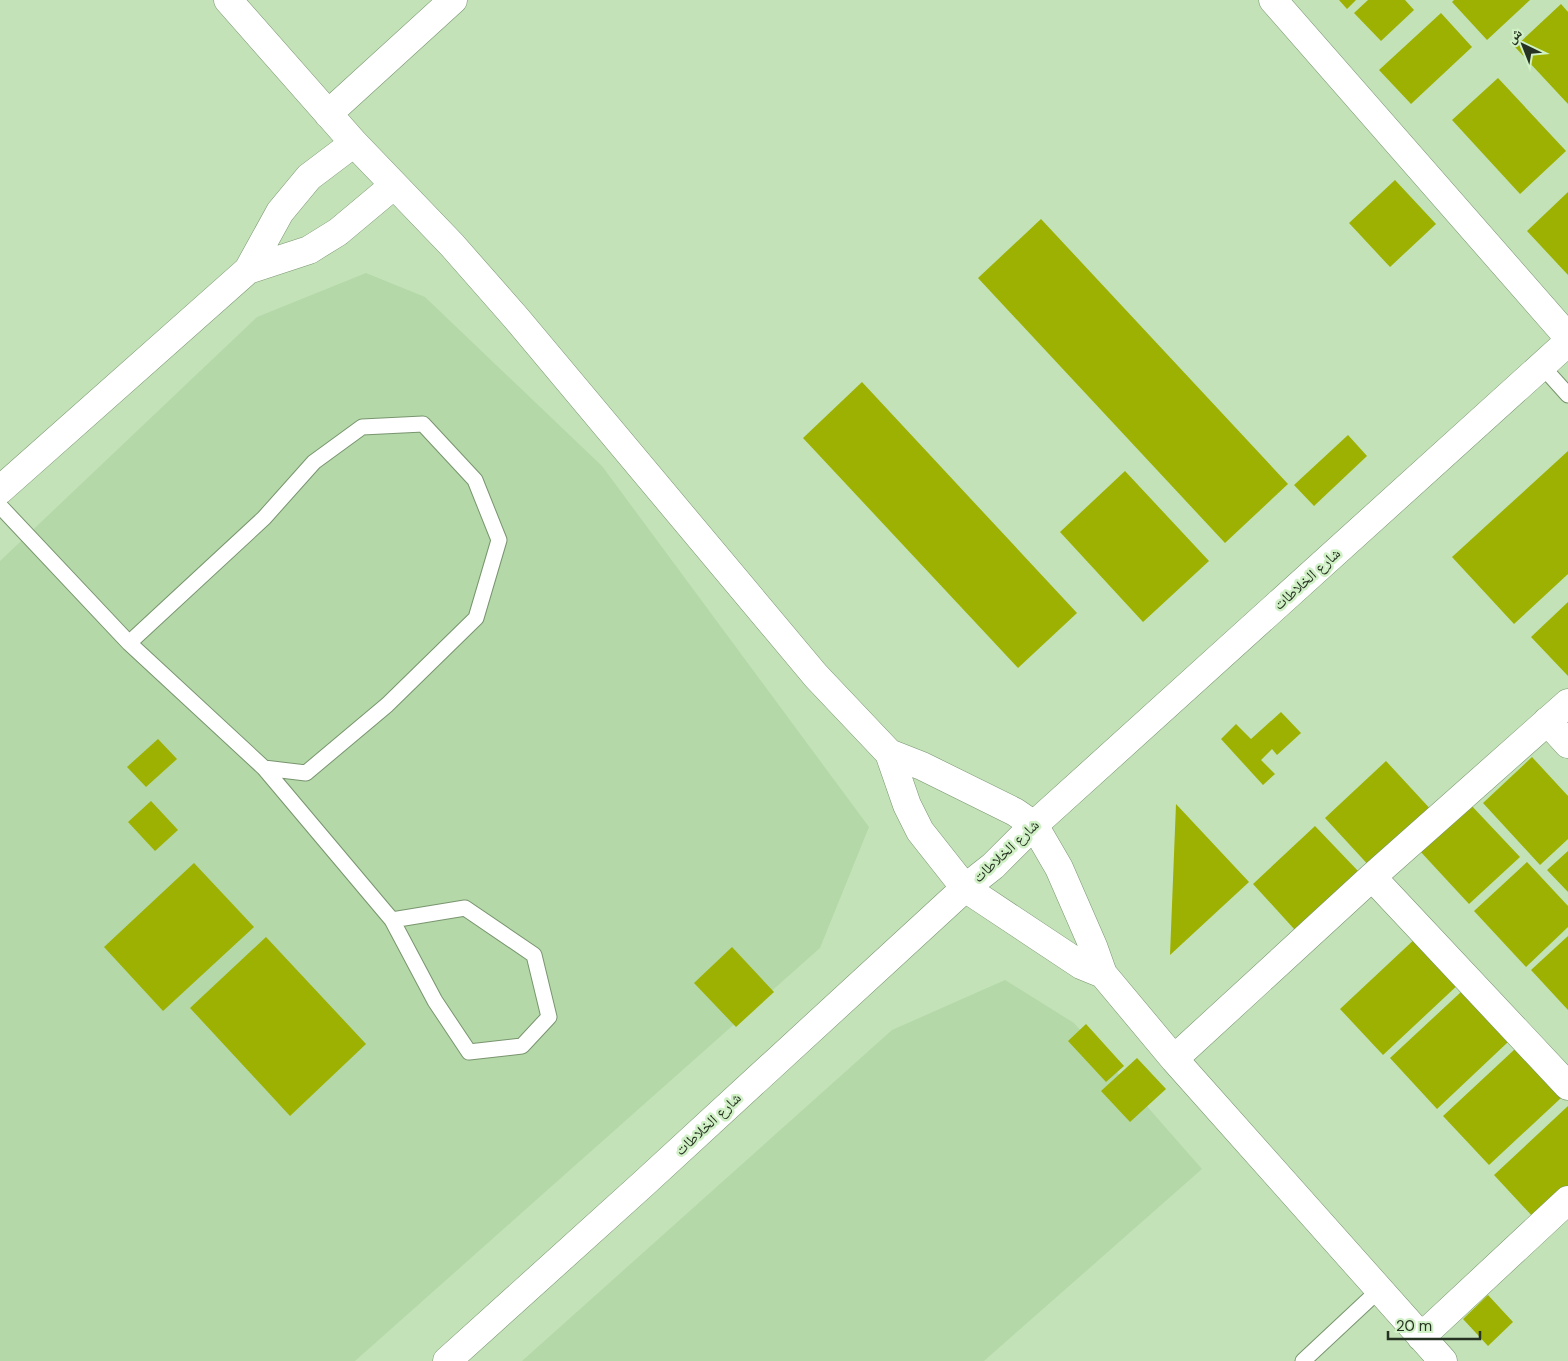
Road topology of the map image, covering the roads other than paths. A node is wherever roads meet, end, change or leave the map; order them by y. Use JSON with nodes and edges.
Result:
{"nodes":[{"id":1,"x":228,"y":0,"type":"edge"},
{"id":2,"x":453,"y":0,"type":"edge"},
{"id":3,"x":1273,"y":0,"type":"edge"},
{"id":4,"x":328,"y":114,"type":"junction"},
{"id":5,"x":354,"y":143,"type":"junction"},
{"id":6,"x":393,"y":186,"type":"junction"},
{"id":7,"x":248,"y":270,"type":"junction"},
{"id":8,"x":1568,"y":337,"type":"edge"},
{"id":9,"x":1568,"y":342,"type":"edge"},
{"id":10,"x":1542,"y":366,"type":"junction"},
{"id":11,"x":1568,"y":395,"type":"edge"},
{"id":12,"x":0,"y":490,"type":"edge"},
{"id":13,"x":0,"y":506,"type":"edge"},
{"id":14,"x":128,"y":642,"type":"junction"},
{"id":15,"x":1568,"y":703,"type":"edge"},
{"id":16,"x":1547,"y":722,"type":"junction"},
{"id":17,"x":1568,"y":744,"type":"edge"},
{"id":18,"x":889,"y":753,"type":"junction"},
{"id":19,"x":264,"y":768,"type":"junction"},
{"id":20,"x":1034,"y":825,"type":"junction"},
{"id":21,"x":1372,"y":878,"type":"junction"},
{"id":22,"x":965,"y":888,"type":"junction"},
{"id":23,"x":392,"y":920,"type":"junction"},
{"id":24,"x":1103,"y":974,"type":"junction"},
{"id":25,"x":1174,"y":1059,"type":"junction"},
{"id":26,"x":1568,"y":1086,"type":"edge"},
{"id":27,"x":1568,"y":1200,"type":"edge"},
{"id":28,"x":1379,"y":1290,"type":"junction"},
{"id":29,"x":1421,"y":1337,"type":"junction"},
{"id":30,"x":447,"y":1361,"type":"edge"},
{"id":31,"x":1303,"y":1361,"type":"edge"},
{"id":32,"x":1443,"y":1361,"type":"edge"}],
"edges":[{"from":1,"to":4,"type":"street"},
{"from":2,"to":4,"type":"street"},
{"from":3,"to":8,"type":"street"},
{"from":4,"to":5,"type":"street"},
{"from":5,"to":6,"type":"street"},
{"from":5,"to":7,"type":"street"},
{"from":6,"to":7,"type":"street"},
{"from":6,"to":18,"type":"street"},
{"from":7,"to":12,"type":"street"},
{"from":9,"to":10,"type":"street","name":"شارع الخلاطات"},
{"from":10,"to":11,"type":"lane"},
{"from":10,"to":20,"type":"street","name":"شارع الخلاطات"},
{"from":13,"to":14,"type":"lane"},
{"from":14,"to":19,"type":"lane"},
{"from":14,"to":19,"type":"lane"},
{"from":15,"to":16,"type":"street"},
{"from":16,"to":17,"type":"street"},
{"from":16,"to":21,"type":"street"},
{"from":18,"to":20,"type":"street"},
{"from":18,"to":22,"type":"street"},
{"from":19,"to":23,"type":"lane"},
{"from":20,"to":22,"type":"street","name":"شارع الخلاطات"},
{"from":20,"to":24,"type":"street"},
{"from":21,"to":25,"type":"street"},
{"from":21,"to":26,"type":"street"},
{"from":22,"to":24,"type":"street"},
{"from":22,"to":30,"type":"street","name":"شارع الخلاطات"},
{"from":23,"to":23,"type":"lane"},
{"from":24,"to":25,"type":"street"},
{"from":25,"to":28,"type":"street"},
{"from":27,"to":29,"type":"street"},
{"from":28,"to":29,"type":"street"},
{"from":28,"to":31,"type":"lane"},
{"from":29,"to":32,"type":"street"}]}
